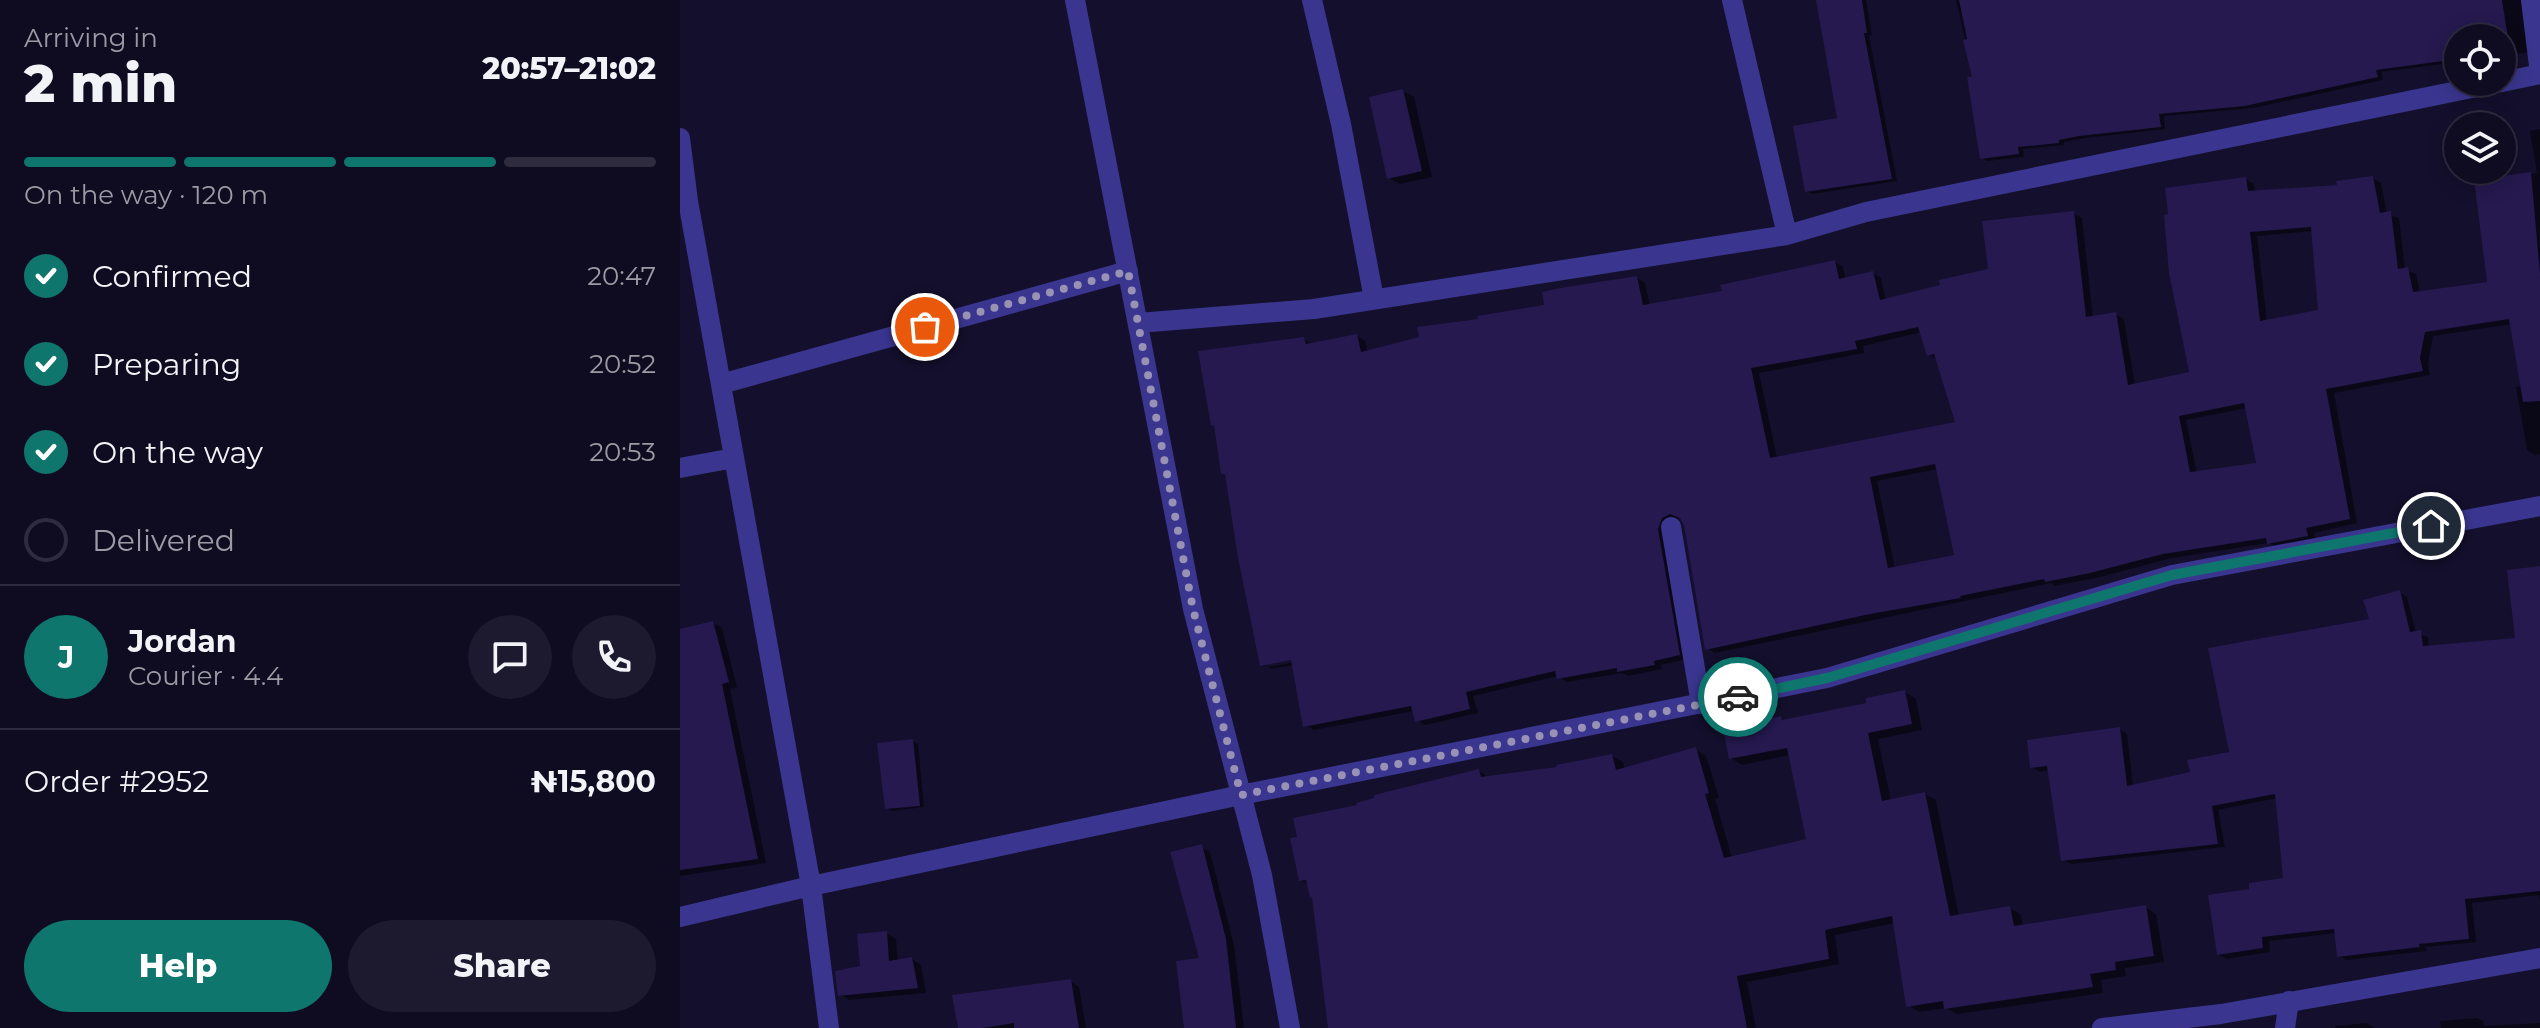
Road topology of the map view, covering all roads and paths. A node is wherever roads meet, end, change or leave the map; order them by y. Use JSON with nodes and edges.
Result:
{"nodes":[{"id":1,"x":1075,"y":0,"type":"edge"},
{"id":2,"x":1312,"y":0,"type":"edge"},
{"id":3,"x":1732,"y":0,"type":"edge"},
{"id":4,"x":2531,"y":0,"type":"edge"},
{"id":5,"x":2540,"y":74,"type":"edge"},
{"id":6,"x":2516,"y":79,"type":"edge"},
{"id":7,"x":2444,"y":94,"type":"edge"},
{"id":8,"x":680,"y":138,"type":"edge"},
{"id":9,"x":1787,"y":235,"type":"junction"},
{"id":10,"x":1128,"y":271,"type":"junction"},
{"id":11,"x":1374,"y":299,"type":"junction"},
{"id":12,"x":1138,"y":323,"type":"junction"},
{"id":13,"x":721,"y":384,"type":"junction"},
{"id":14,"x":734,"y":458,"type":"junction"},
{"id":15,"x":680,"y":468,"type":"edge"},
{"id":16,"x":2540,"y":506,"type":"edge"},
{"id":17,"x":1671,"y":527,"type":"dead end"},
{"id":18,"x":1701,"y":704,"type":"junction"},
{"id":19,"x":1241,"y":795,"type":"junction"},
{"id":20,"x":811,"y":886,"type":"junction"},
{"id":21,"x":680,"y":917,"type":"edge"},
{"id":22,"x":2540,"y":958,"type":"edge"},
{"id":23,"x":2289,"y":1001,"type":"junction"},
{"id":24,"x":829,"y":1028,"type":"edge"},
{"id":25,"x":1290,"y":1028,"type":"edge"},
{"id":26,"x":2102,"y":1028,"type":"edge"},
{"id":27,"x":2285,"y":1028,"type":"edge"}],
"edges":[{"from":1,"to":10,"type":"street"},
{"from":2,"to":11,"type":"street"},
{"from":3,"to":9,"type":"street"},
{"from":4,"to":5,"type":"street"},
{"from":5,"to":6,"type":"street"},
{"from":7,"to":9,"type":"street"},
{"from":8,"to":13,"type":"street"},
{"from":9,"to":11,"type":"street"},
{"from":10,"to":12,"type":"street"},
{"from":10,"to":13,"type":"street"},
{"from":11,"to":12,"type":"street"},
{"from":12,"to":19,"type":"street"},
{"from":13,"to":14,"type":"street"},
{"from":14,"to":15,"type":"street"},
{"from":14,"to":20,"type":"street"},
{"from":16,"to":18,"type":"street"},
{"from":17,"to":18,"type":"street"},
{"from":18,"to":19,"type":"street"},
{"from":19,"to":20,"type":"street"},
{"from":19,"to":25,"type":"street"},
{"from":20,"to":21,"type":"street"},
{"from":20,"to":24,"type":"street"},
{"from":22,"to":23,"type":"street"},
{"from":23,"to":26,"type":"street"},
{"from":23,"to":27,"type":"street"}]}
